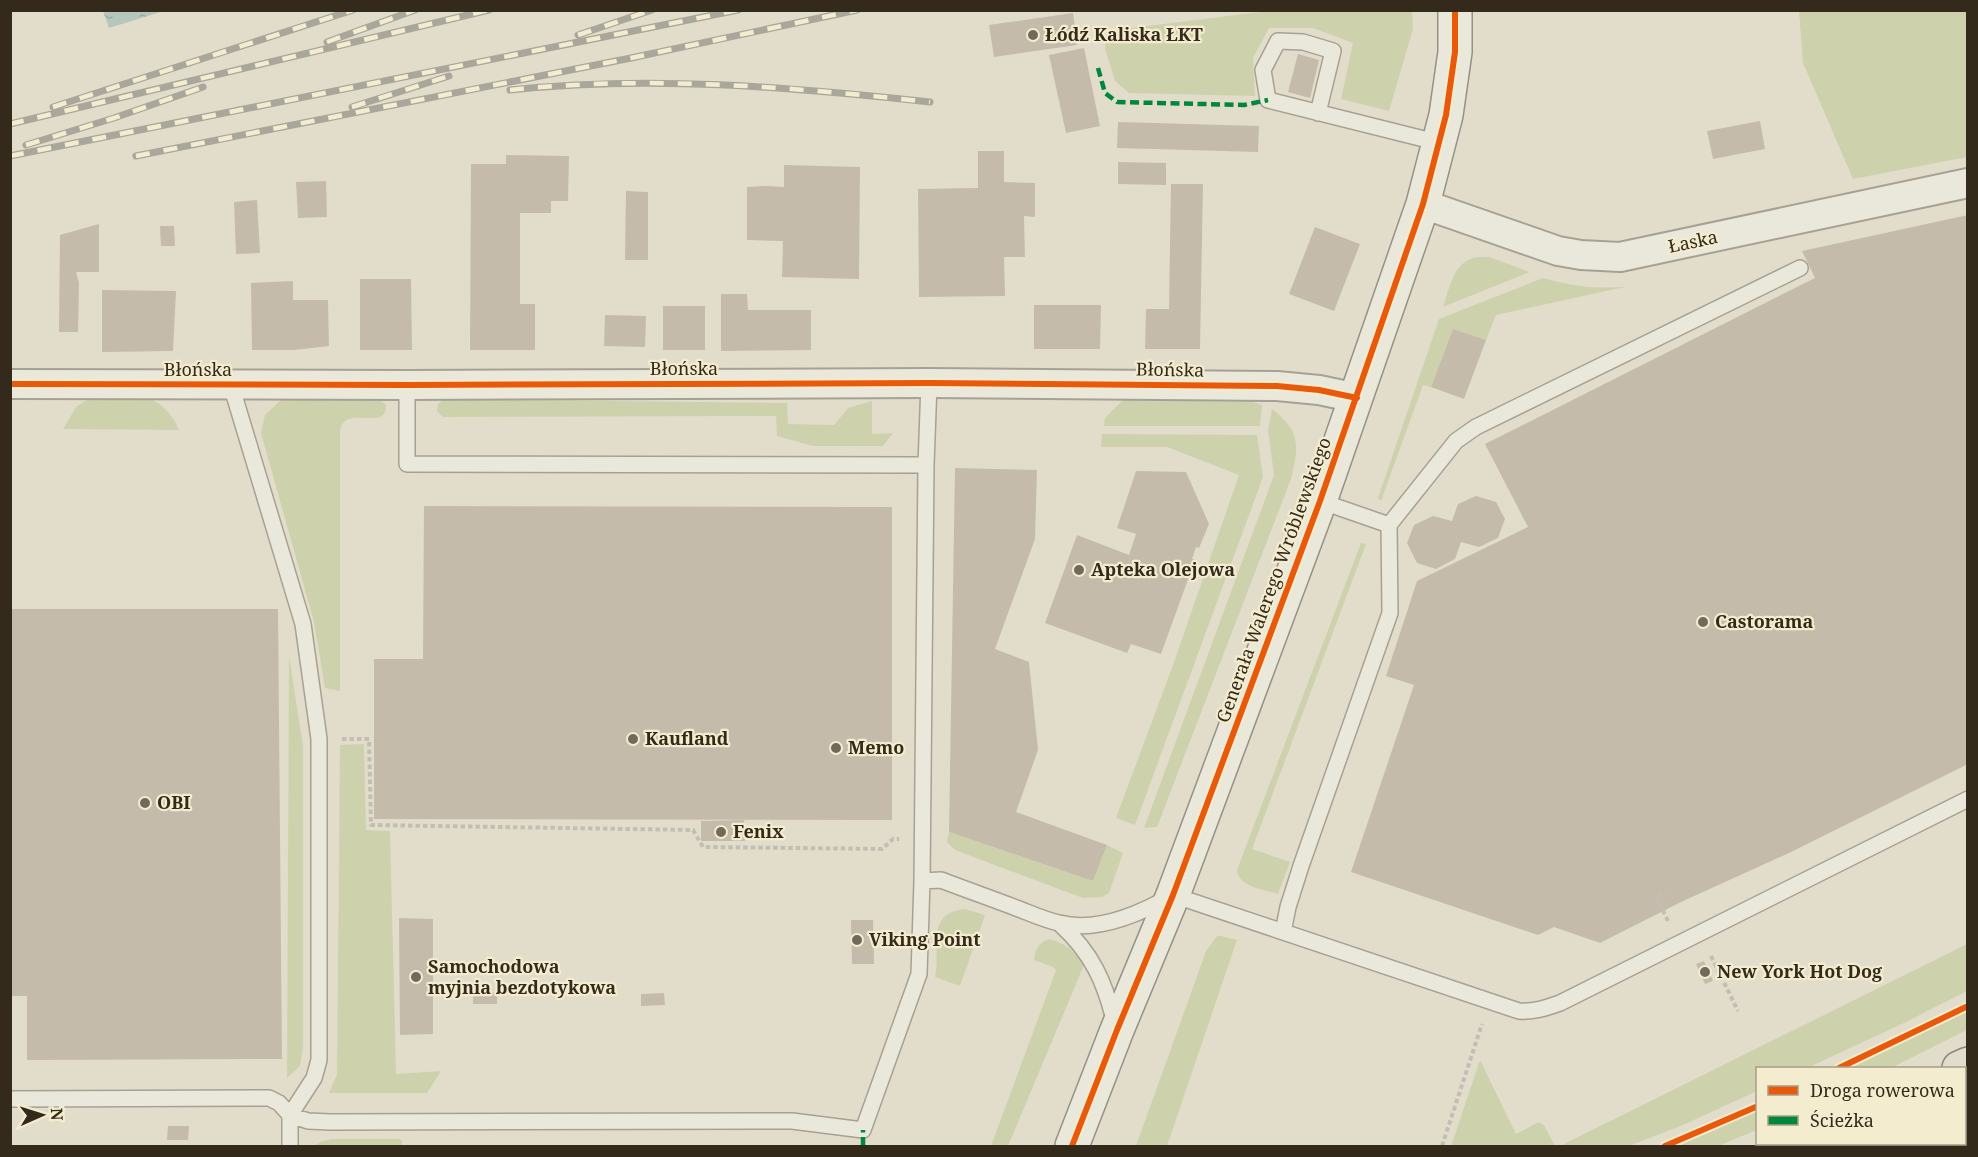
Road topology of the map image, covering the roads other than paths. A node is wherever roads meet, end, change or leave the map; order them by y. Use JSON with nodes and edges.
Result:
{"nodes":[{"id":1,"x":1455,"y":10,"type":"edge"},
{"id":2,"x":1318,"y":113,"type":"junction"},
{"id":3,"x":1440,"y":143,"type":"junction"},
{"id":4,"x":1968,"y":183,"type":"edge"},
{"id":5,"x":1423,"y":204,"type":"junction"},
{"id":6,"x":1800,"y":268,"type":"dead end"},
{"id":7,"x":929,"y":383,"type":"junction"},
{"id":8,"x":10,"y":384,"type":"edge"},
{"id":9,"x":231,"y":385,"type":"junction"},
{"id":10,"x":407,"y":386,"type":"junction"},
{"id":11,"x":1357,"y":398,"type":"junction"},
{"id":12,"x":926,"y":465,"type":"junction"},
{"id":13,"x":1320,"y":501,"type":"junction"},
{"id":14,"x":1389,"y":525,"type":"junction"},
{"id":15,"x":1968,"y":799,"type":"edge"},
{"id":16,"x":922,"y":881,"type":"junction"},
{"id":17,"x":1173,"y":895,"type":"junction"},
{"id":18,"x":1060,"y":924,"type":"junction"},
{"id":19,"x":1283,"y":932,"type":"junction"},
{"id":20,"x":1117,"y":1030,"type":"junction"},
{"id":21,"x":10,"y":1099,"type":"edge"},
{"id":22,"x":290,"y":1115,"type":"junction"},
{"id":23,"x":290,"y":1146,"type":"edge"},
{"id":24,"x":1072,"y":1146,"type":"edge"}],
"edges":[{"from":1,"to":3,"type":"street","name":"Generała Walerego Wróblewskiego"},
{"from":2,"to":2,"type":"lane"},
{"from":2,"to":3,"type":"lane"},
{"from":3,"to":5,"type":"street","name":"Generała Walerego Wróblewskiego"},
{"from":4,"to":5,"type":"street","name":"Łaska"},
{"from":5,"to":11,"type":"street","name":"Generała Walerego Wróblewskiego"},
{"from":6,"to":14,"type":"lane"},
{"from":7,"to":10,"type":"street","name":"Błońska"},
{"from":7,"to":11,"type":"street","name":"Błońska"},
{"from":7,"to":12,"type":"lane"},
{"from":8,"to":9,"type":"street","name":"Błońska"},
{"from":9,"to":10,"type":"street","name":"Błońska"},
{"from":9,"to":22,"type":"lane"},
{"from":10,"to":12,"type":"lane"},
{"from":11,"to":13,"type":"street","name":"Generała Walerego Wróblewskiego"},
{"from":12,"to":16,"type":"lane"},
{"from":13,"to":14,"type":"lane"},
{"from":13,"to":17,"type":"street","name":"Generała Walerego Wróblewskiego"},
{"from":14,"to":19,"type":"lane"},
{"from":15,"to":19,"type":"lane"},
{"from":16,"to":18,"type":"lane"},
{"from":16,"to":22,"type":"lane"},
{"from":17,"to":18,"type":"lane"},
{"from":17,"to":19,"type":"lane"},
{"from":17,"to":20,"type":"street","name":"Generała Walerego Wróblewskiego"},
{"from":18,"to":20,"type":"lane"},
{"from":20,"to":24,"type":"street","name":"Generała Walerego Wróblewskiego"},
{"from":21,"to":22,"type":"lane"},
{"from":22,"to":23,"type":"lane"}]}
